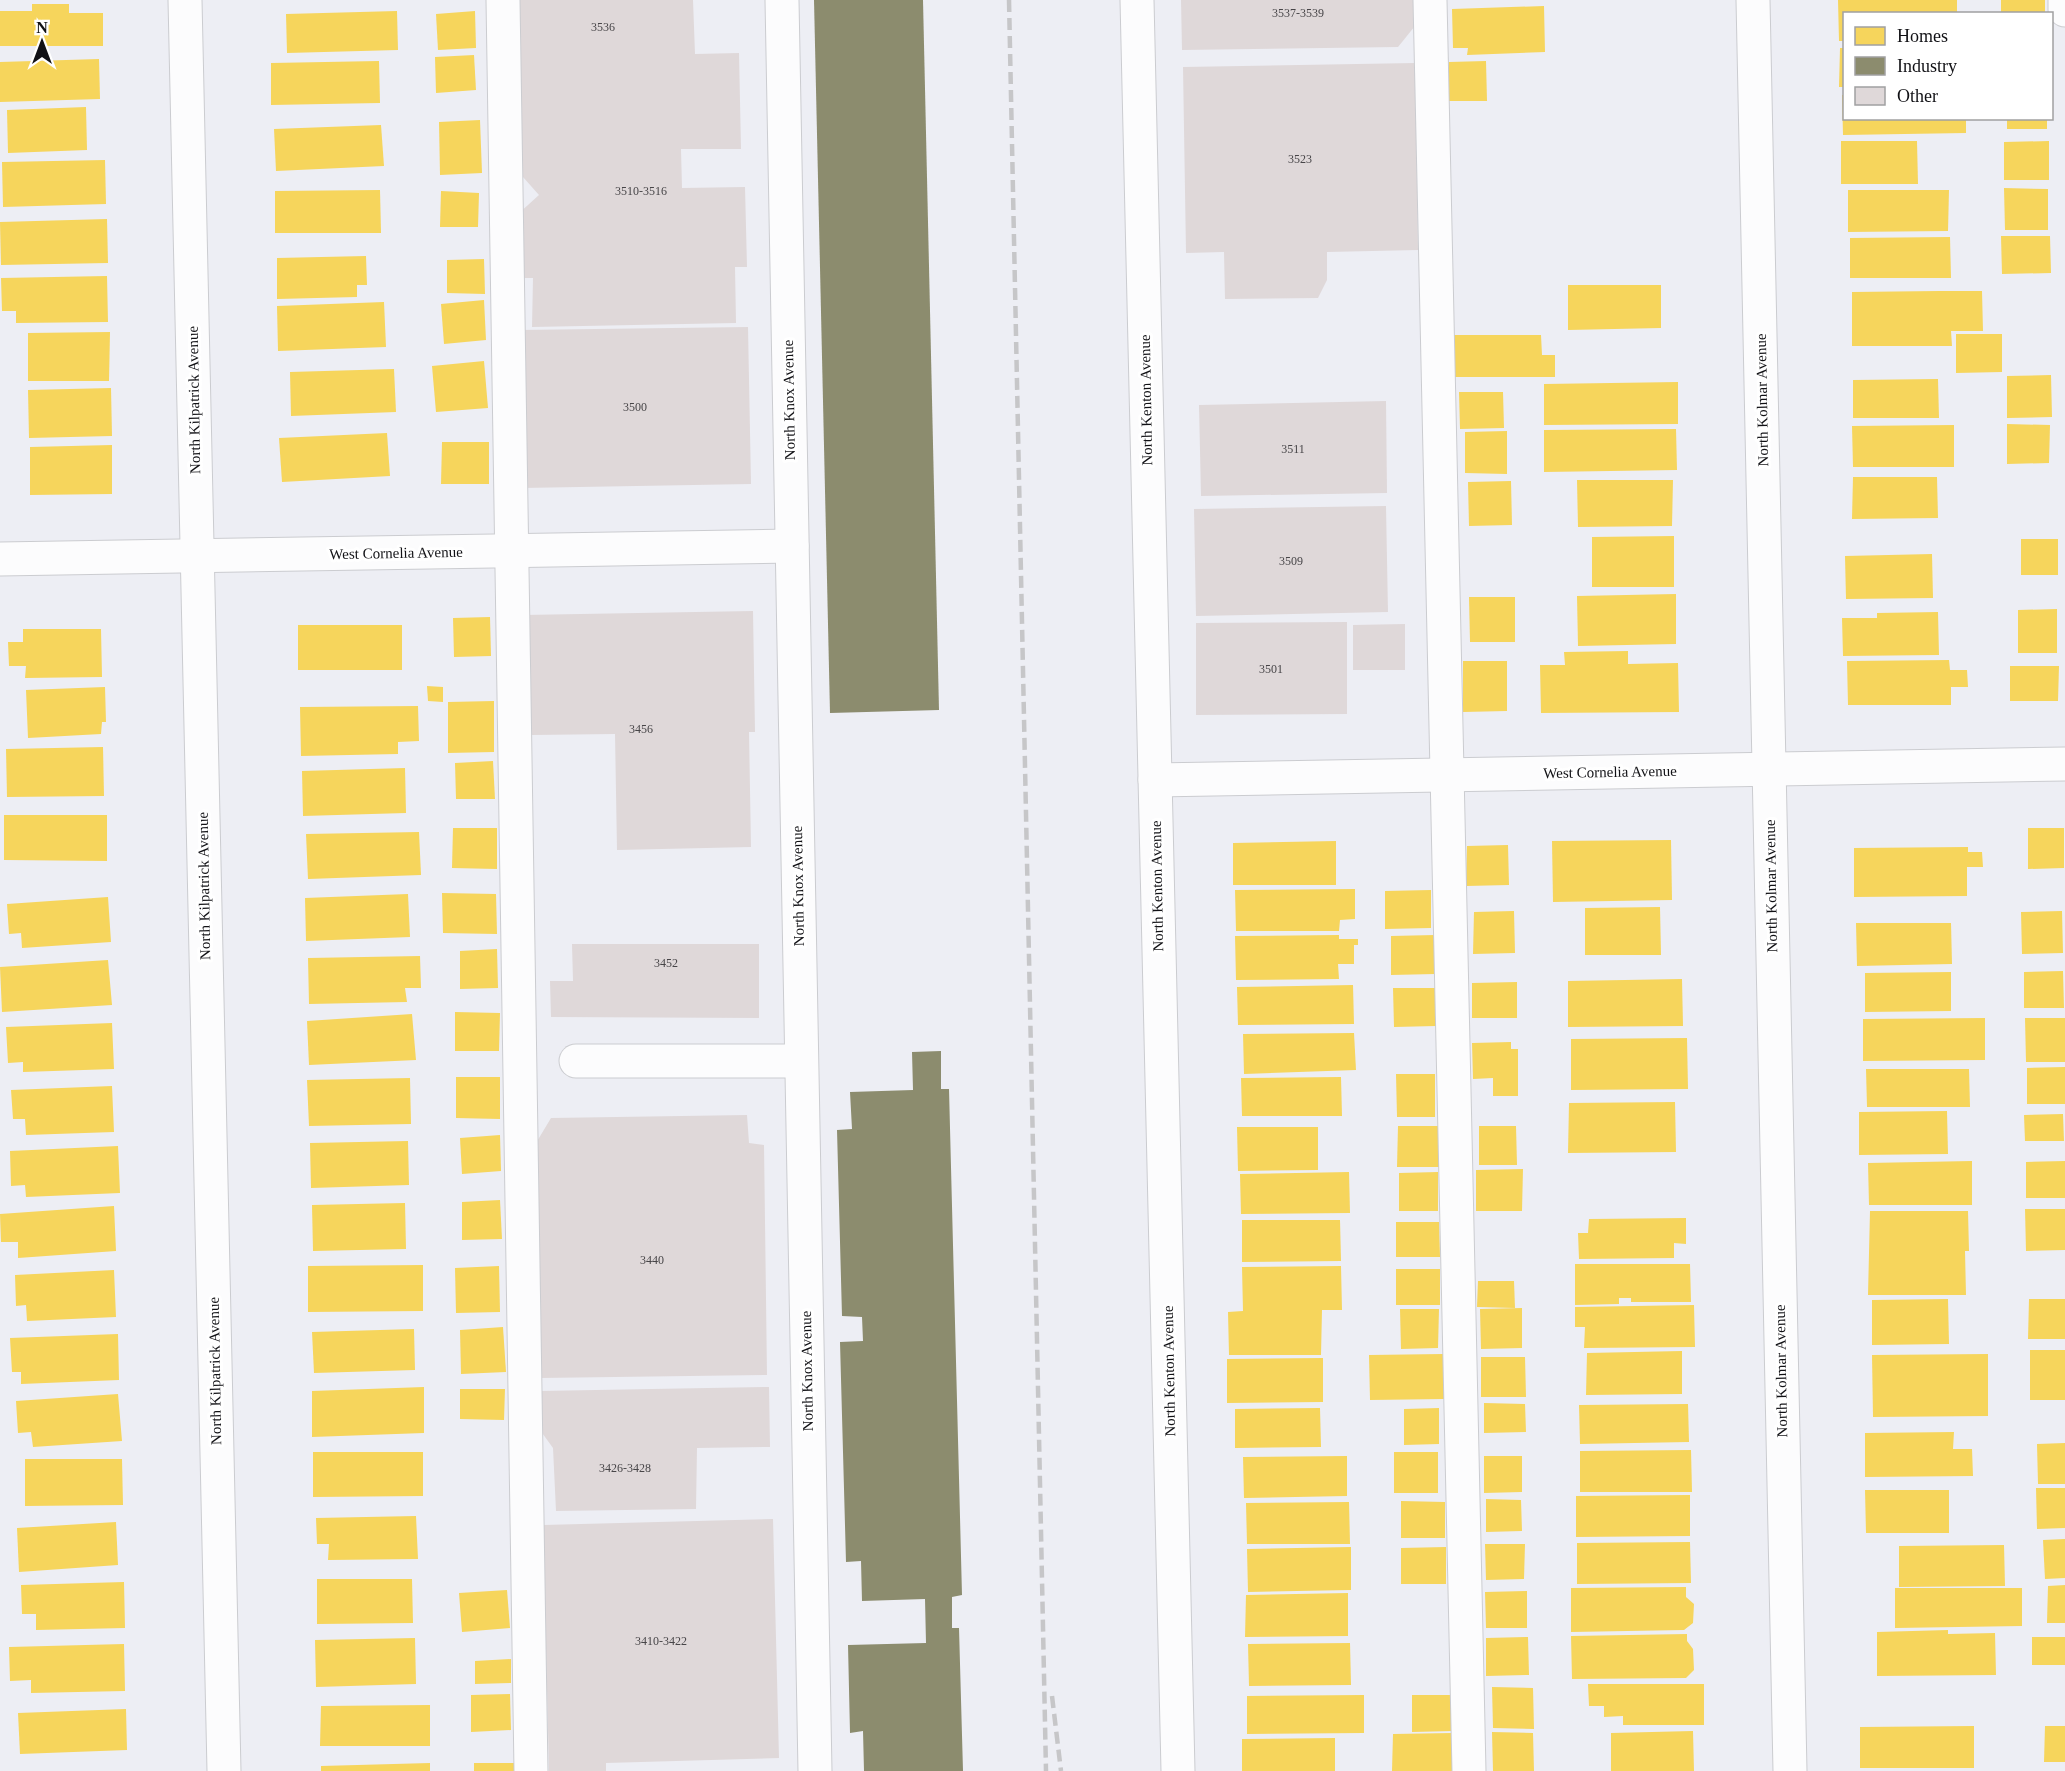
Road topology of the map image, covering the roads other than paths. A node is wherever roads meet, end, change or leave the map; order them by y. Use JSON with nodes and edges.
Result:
{"nodes":[{"id":1,"x":185,"y":0,"type":"edge"},
{"id":2,"x":503,"y":0,"type":"edge"},
{"id":3,"x":782,"y":0,"type":"edge"},
{"id":4,"x":1137,"y":0,"type":"edge"},
{"id":5,"x":1430,"y":0,"type":"edge"},
{"id":6,"x":1753,"y":0,"type":"edge"},
{"id":7,"x":2065,"y":0,"type":"edge"},
{"id":8,"x":2065,"y":10,"type":"edge"},
{"id":9,"x":792,"y":546,"type":"junction"},
{"id":10,"x":512,"y":551,"type":"junction"},
{"id":11,"x":197,"y":556,"type":"junction"},
{"id":12,"x":0,"y":559,"type":"edge"},
{"id":13,"x":2065,"y":764,"type":"edge"},
{"id":14,"x":1769,"y":769,"type":"junction"},
{"id":15,"x":1447,"y":775,"type":"junction"},
{"id":16,"x":1155,"y":780,"type":"junction"},
{"id":17,"x":576,"y":1061,"type":"dead end"},
{"id":18,"x":801,"y":1061,"type":"junction"},
{"id":19,"x":224,"y":1771,"type":"edge"},
{"id":20,"x":531,"y":1771,"type":"edge"},
{"id":21,"x":815,"y":1771,"type":"edge"},
{"id":22,"x":1178,"y":1771,"type":"edge"},
{"id":23,"x":1469,"y":1771,"type":"edge"},
{"id":24,"x":1790,"y":1771,"type":"edge"}],
"edges":[{"from":1,"to":11,"type":"street","name":"North Kilpatrick Avenue"},
{"from":2,"to":10,"type":"street"},
{"from":3,"to":9,"type":"street","name":"North Knox Avenue"},
{"from":4,"to":16,"type":"street","name":"North Kenton Avenue"},
{"from":5,"to":15,"type":"street"},
{"from":6,"to":14,"type":"street","name":"North Kolmar Avenue"},
{"from":7,"to":8,"type":"street"},
{"from":9,"to":10,"type":"street","name":"West Cornelia Avenue"},
{"from":9,"to":18,"type":"street","name":"North Knox Avenue"},
{"from":10,"to":11,"type":"street","name":"West Cornelia Avenue"},
{"from":10,"to":20,"type":"street"},
{"from":11,"to":12,"type":"street","name":"West Cornelia Avenue"},
{"from":11,"to":19,"type":"street","name":"North Kilpatrick Avenue"},
{"from":13,"to":14,"type":"street","name":"West Cornelia Avenue"},
{"from":14,"to":15,"type":"street","name":"West Cornelia Avenue"},
{"from":14,"to":24,"type":"street","name":"North Kolmar Avenue"},
{"from":15,"to":16,"type":"street","name":"West Cornelia Avenue"},
{"from":15,"to":23,"type":"street"},
{"from":16,"to":22,"type":"street","name":"North Kenton Avenue"},
{"from":17,"to":18,"type":"street"},
{"from":18,"to":21,"type":"street","name":"North Knox Avenue"}]}
